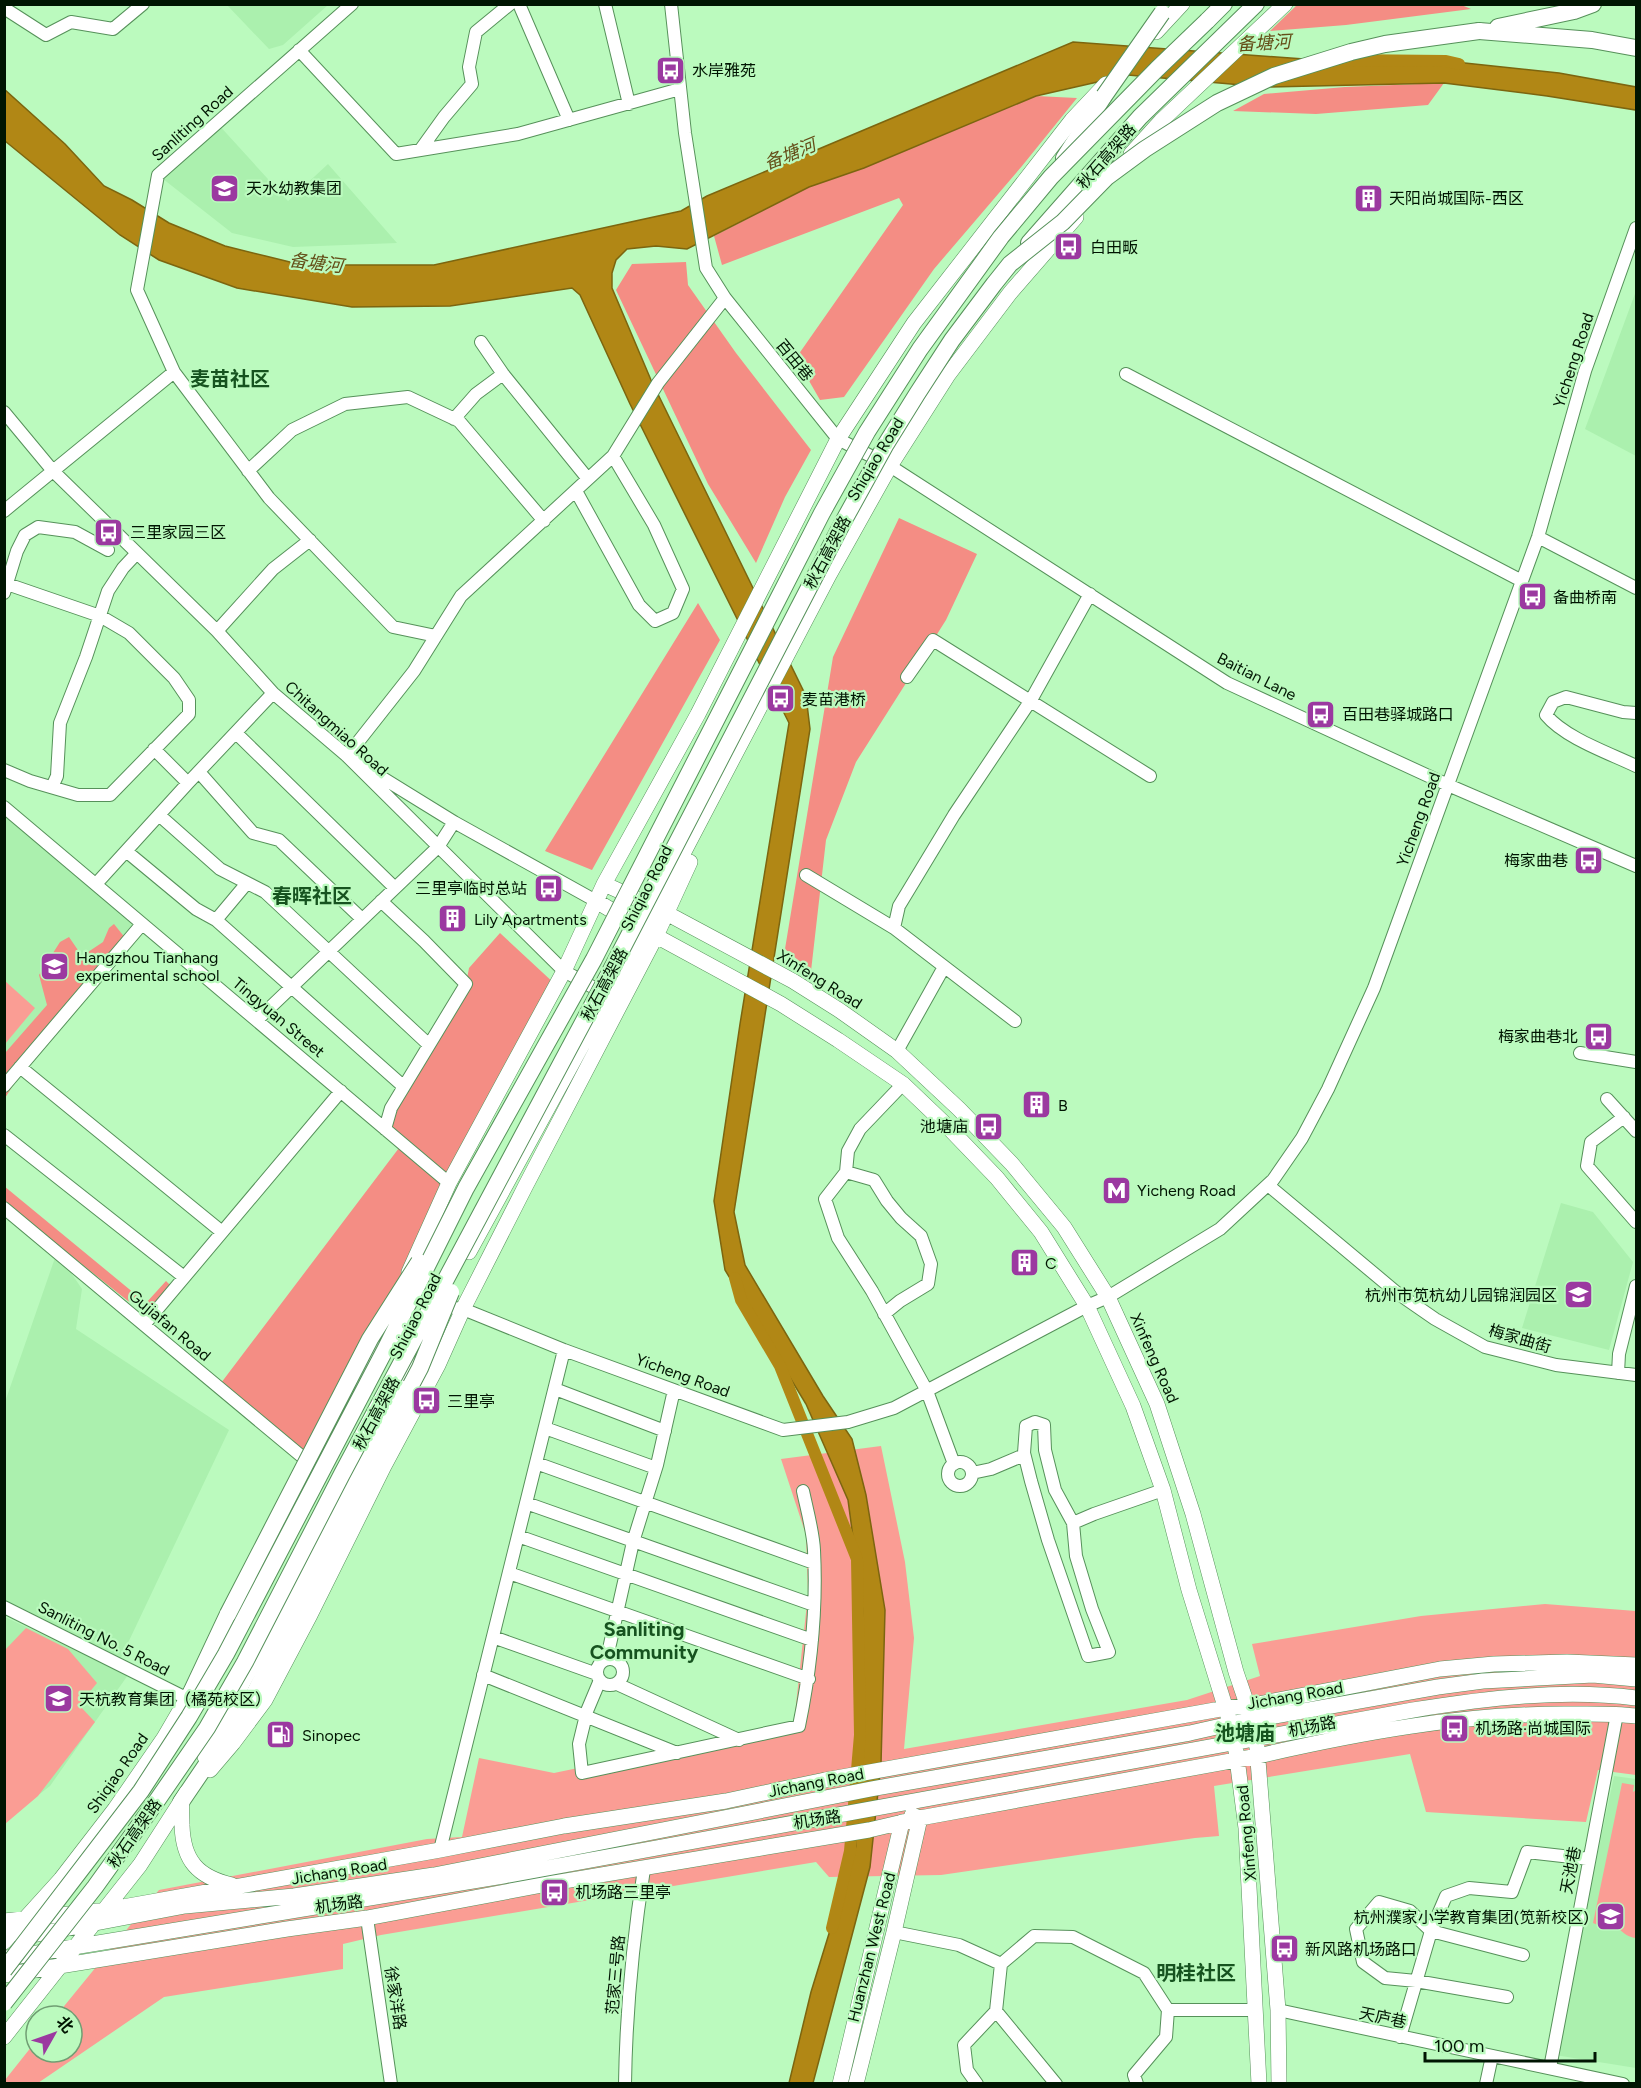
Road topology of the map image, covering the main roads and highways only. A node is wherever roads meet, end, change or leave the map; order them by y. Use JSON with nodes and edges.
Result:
{"nodes":[{"id":1,"x":1182,"y":4,"type":"edge"},
{"id":2,"x":1218,"y":4,"type":"edge"},
{"id":3,"x":1224,"y":4,"type":"edge"},
{"id":4,"x":1256,"y":4,"type":"edge"},
{"id":5,"x":1285,"y":4,"type":"edge"},
{"id":6,"x":1593,"y":4,"type":"edge"},
{"id":7,"x":1168,"y":11,"type":"edge"},
{"id":8,"x":1207,"y":21,"type":"junction"},
{"id":9,"x":1479,"y":31,"type":"junction"},
{"id":10,"x":1636,"y":48,"type":"edge"},
{"id":11,"x":1051,"y":177,"type":"junction"},
{"id":12,"x":1011,"y":264,"type":"junction"},
{"id":13,"x":604,"y":884,"type":"junction"},
{"id":14,"x":596,"y":901,"type":"junction"},
{"id":15,"x":661,"y":910,"type":"junction"},
{"id":16,"x":651,"y":933,"type":"junction"},
{"id":17,"x":466,"y":1188,"type":"junction"},
{"id":18,"x":487,"y":1205,"type":"junction"},
{"id":19,"x":1636,"y":1665,"type":"edge"},
{"id":20,"x":1636,"y":1679,"type":"edge"},
{"id":21,"x":1636,"y":1698,"type":"edge"},
{"id":22,"x":188,"y":1699,"type":"junction"},
{"id":23,"x":1226,"y":1708,"type":"junction"},
{"id":24,"x":1250,"y":1713,"type":"junction"},
{"id":25,"x":1636,"y":1716,"type":"edge"},
{"id":26,"x":1230,"y":1724,"type":"junction"},
{"id":27,"x":1257,"y":1740,"type":"junction"},
{"id":28,"x":1235,"y":1743,"type":"junction"},
{"id":29,"x":1258,"y":1756,"type":"junction"},
{"id":30,"x":1238,"y":1760,"type":"junction"},
{"id":31,"x":182,"y":1802,"type":"junction"},
{"id":32,"x":878,"y":1808,"type":"junction"},
{"id":33,"x":920,"y":1818,"type":"junction"},
{"id":34,"x":902,"y":1822,"type":"junction"},
{"id":35,"x":327,"y":1870,"type":"junction"},
{"id":36,"x":238,"y":1886,"type":"junction"},
{"id":37,"x":294,"y":1896,"type":"junction"},
{"id":38,"x":106,"y":1910,"type":"junction"},
{"id":39,"x":27,"y":1917,"type":"junction"},
{"id":40,"x":4,"y":1921,"type":"edge"},
{"id":41,"x":94,"y":1924,"type":"junction"},
{"id":42,"x":5,"y":1941,"type":"edge"},
{"id":43,"x":75,"y":1947,"type":"junction"},
{"id":44,"x":4,"y":1958,"type":"edge"},
{"id":45,"x":60,"y":1966,"type":"junction"},
{"id":46,"x":4,"y":1970,"type":"edge"},
{"id":47,"x":4,"y":1975,"type":"edge"},
{"id":48,"x":4,"y":2003,"type":"edge"},
{"id":49,"x":4,"y":2037,"type":"edge"},
{"id":50,"x":840,"y":2084,"type":"edge"},
{"id":51,"x":856,"y":2084,"type":"edge"},
{"id":52,"x":1259,"y":2084,"type":"edge"},
{"id":53,"x":1279,"y":2084,"type":"edge"}],
"edges":[{"from":1,"to":7,"type":"main road","name":"Shiqiao Road"},
{"from":2,"to":8,"type":"highway"},
{"from":3,"to":8,"type":"highway","name":"秋石高架路"},
{"from":4,"to":12,"type":"highway","name":"秋石高架路","bridge":true},
{"from":5,"to":15,"type":"main road","name":"Shiqiao Road"},
{"from":6,"to":9,"type":"highway"},
{"from":7,"to":11,"type":"highway","bridge":true},
{"from":7,"to":13,"type":"main road","name":"Shiqiao Road","bridge":true},
{"from":8,"to":11,"type":"highway","name":"秋石高架路","bridge":true},
{"from":9,"to":10,"type":"highway"},
{"from":9,"to":12,"type":"highway","bridge":true},
{"from":11,"to":17,"type":"highway","name":"秋石高架路","bridge":true},
{"from":12,"to":18,"type":"highway","name":"秋石高架路","bridge":true},
{"from":13,"to":14,"type":"main road","name":"Shiqiao Road"},
{"from":13,"to":15,"type":"main road","name":"Xinfeng Road"},
{"from":14,"to":16,"type":"main road","name":"Xinfeng Road"},
{"from":14,"to":22,"type":"main road","name":"Shiqiao Road"},
{"from":15,"to":16,"type":"main road","name":"Shiqiao Road"},
{"from":15,"to":24,"type":"main road","name":"Xinfeng Road"},
{"from":16,"to":23,"type":"main road","name":"Xinfeng Road"},
{"from":16,"to":31,"type":"main road","name":"Shiqiao Road"},
{"from":16,"to":31,"type":"main road"},
{"from":17,"to":22,"type":"highway","bridge":true},
{"from":17,"to":46,"type":"highway","name":"秋石高架路","bridge":true},
{"from":18,"to":31,"type":"highway","bridge":true},
{"from":18,"to":48,"type":"highway","name":"秋石高架路","bridge":true},
{"from":19,"to":24,"type":"main road","name":"机场路"},
{"from":20,"to":24,"type":"main road","name":"Jichang Road"},
{"from":21,"to":27,"type":"main road","name":"Jichang Road"},
{"from":22,"to":39,"type":"main road","name":"Shiqiao Road"},
{"from":23,"to":24,"type":"main road","name":"机场路"},
{"from":23,"to":26,"type":"main road","name":"Xinfeng Road"},
{"from":23,"to":35,"type":"main road","name":"机场路"},
{"from":24,"to":26,"type":"main road","name":"Jichang Road"},
{"from":24,"to":27,"type":"main road","name":"Xinfeng Road"},
{"from":25,"to":29,"type":"main road","name":"机场路"},
{"from":26,"to":28,"type":"main road","name":"Xinfeng Road"},
{"from":26,"to":37,"type":"main road","name":"Jichang Road"},
{"from":27,"to":28,"type":"main road","name":"Jichang Road"},
{"from":27,"to":29,"type":"main road","name":"Xinfeng Road"},
{"from":28,"to":30,"type":"main road","name":"Xinfeng Road"},
{"from":28,"to":32,"type":"main road","name":"Jichang Road"},
{"from":29,"to":30,"type":"main road","name":"机场路"},
{"from":29,"to":53,"type":"main road","name":"Xinfeng Road"},
{"from":30,"to":33,"type":"main road","name":"机场路"},
{"from":30,"to":52,"type":"main road","name":"Xinfeng Road"},
{"from":31,"to":36,"type":"main road"},
{"from":31,"to":38,"type":"main road","name":"Shiqiao Road"},
{"from":32,"to":33,"type":"main road"},
{"from":32,"to":43,"type":"main road","name":"Jichang Road"},
{"from":33,"to":34,"type":"main road","name":"机场路"},
{"from":33,"to":51,"type":"main road","name":"Huanzhan West Road"},
{"from":34,"to":45,"type":"main road","name":"机场路"},
{"from":34,"to":50,"type":"main road","name":"Huanzhan West Road"},
{"from":35,"to":36,"type":"main road","name":"机场路"},
{"from":35,"to":37,"type":"main road"},
{"from":36,"to":38,"type":"main road","name":"机场路"},
{"from":37,"to":41,"type":"main road","name":"Jichang Road"},
{"from":38,"to":39,"type":"main road","name":"机场路"},
{"from":38,"to":41,"type":"main road","name":"Shiqiao Road"},
{"from":39,"to":40,"type":"main road","name":"机场路"},
{"from":39,"to":42,"type":"main road","name":"Shiqiao Road"},
{"from":41,"to":42,"type":"main road","name":"Jichang Road"},
{"from":41,"to":43,"type":"main road","name":"Shiqiao Road"},
{"from":43,"to":44,"type":"main road","name":"Jichang Road"},
{"from":43,"to":45,"type":"main road","name":"Shiqiao Road"},
{"from":45,"to":47,"type":"main road","name":"机场路"},
{"from":45,"to":49,"type":"main road","name":"Shiqiao Road"}]}
